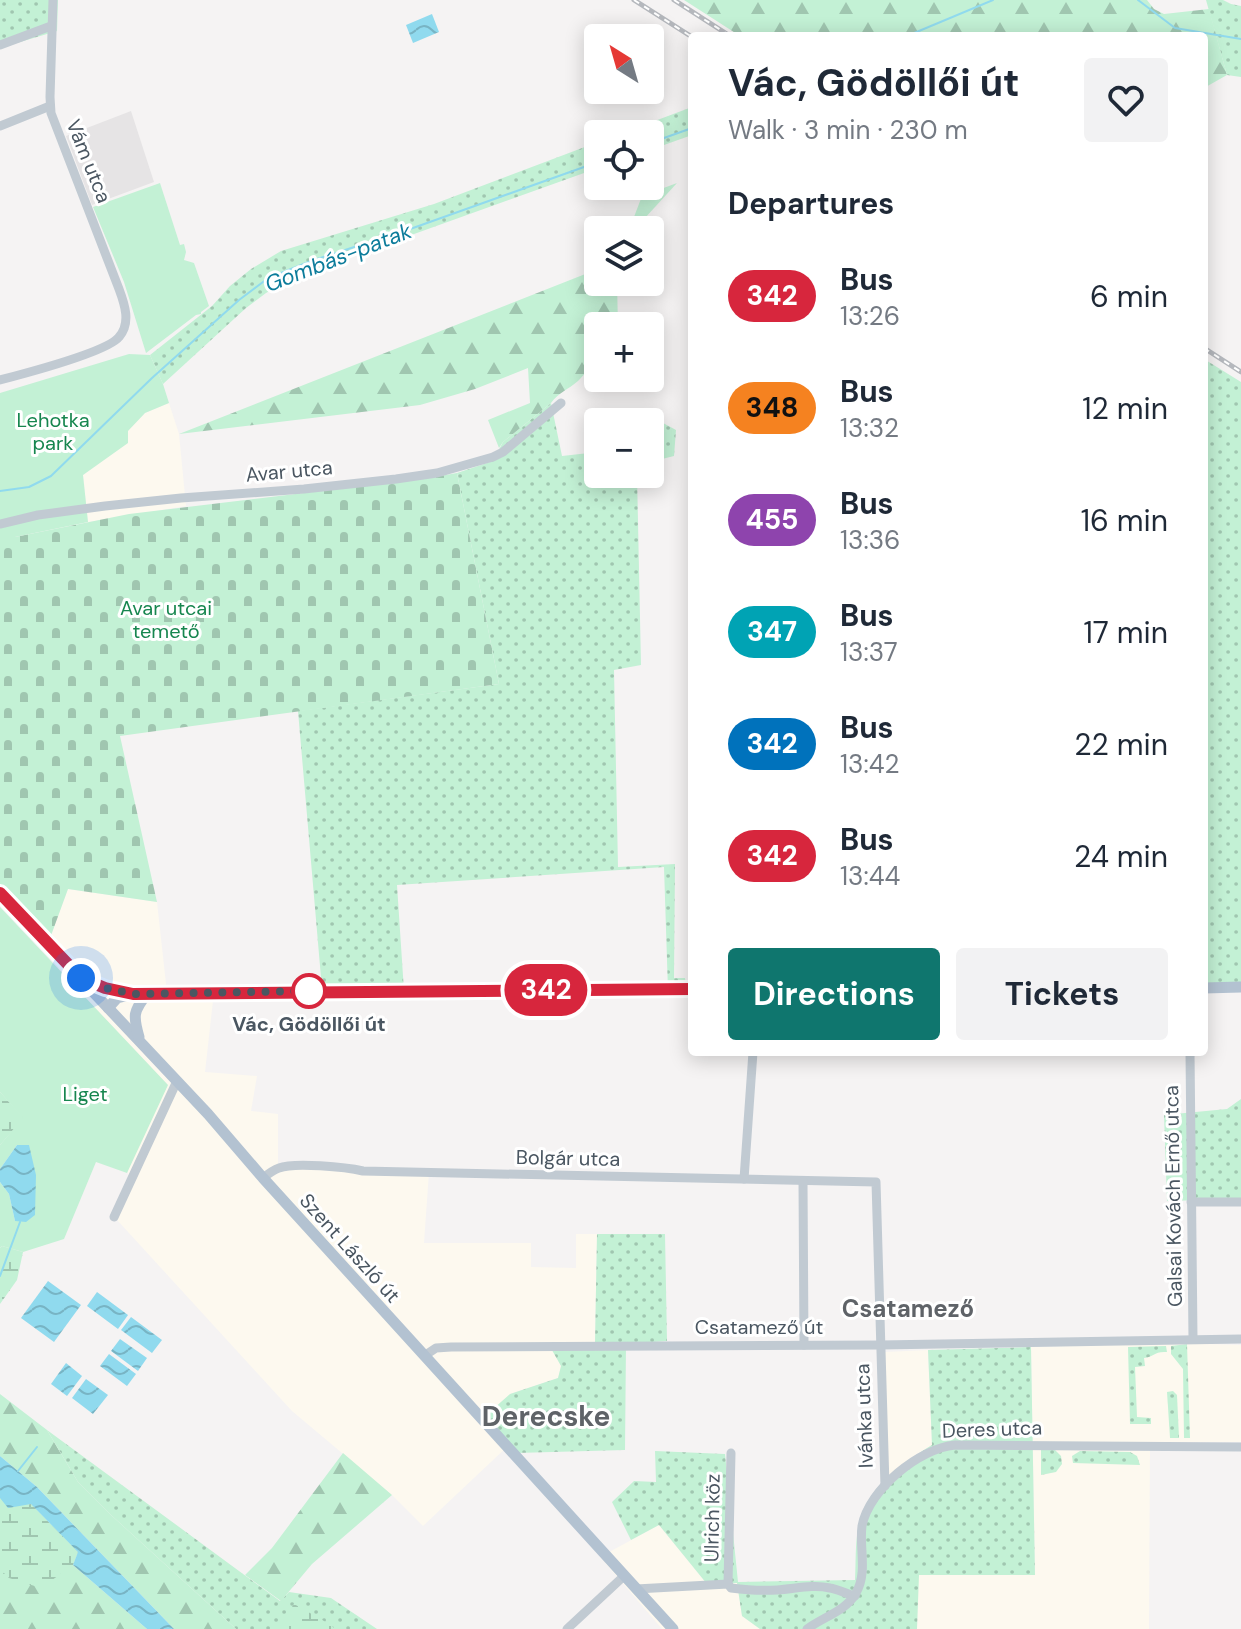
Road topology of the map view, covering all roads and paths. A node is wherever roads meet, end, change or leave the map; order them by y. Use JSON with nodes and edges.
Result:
{"nodes":[{"id":1,"x":53,"y":0,"type":"edge"},
{"id":2,"x":51,"y":26,"type":"junction"},
{"id":3,"x":0,"y":45,"type":"edge"},
{"id":4,"x":50,"y":106,"type":"junction"},
{"id":5,"x":0,"y":126,"type":"edge"},
{"id":6,"x":0,"y":380,"type":"edge"},
{"id":7,"x":561,"y":403,"type":"dead end"},
{"id":8,"x":0,"y":524,"type":"edge"},
{"id":9,"x":0,"y":893,"type":"edge"},
{"id":10,"x":81,"y":978,"type":"junction"},
{"id":11,"x":1241,"y":987,"type":"edge"},
{"id":12,"x":1208,"y":988,"type":"edge"},
{"id":13,"x":688,"y":989,"type":"edge"},
{"id":14,"x":133,"y":994,"type":"junction"},
{"id":15,"x":147,"y":994,"type":"junction"},
{"id":16,"x":108,"y":1008,"type":"junction"},
{"id":17,"x":140,"y":1042,"type":"junction"},
{"id":18,"x":753,"y":1056,"type":"edge"},
{"id":19,"x":1190,"y":1056,"type":"edge"},
{"id":20,"x":177,"y":1081,"type":"junction"},
{"id":21,"x":263,"y":1178,"type":"junction"},
{"id":22,"x":744,"y":1179,"type":"junction"},
{"id":23,"x":803,"y":1181,"type":"junction"},
{"id":24,"x":876,"y":1182,"type":"joint"},
{"id":25,"x":1191,"y":1202,"type":"junction"},
{"id":26,"x":1241,"y":1202,"type":"edge"},
{"id":27,"x":114,"y":1217,"type":"dead end"},
{"id":28,"x":1193,"y":1339,"type":"junction"},
{"id":29,"x":1241,"y":1339,"type":"edge"},
{"id":30,"x":804,"y":1345,"type":"junction"},
{"id":31,"x":880,"y":1345,"type":"junction"},
{"id":32,"x":424,"y":1356,"type":"junction"},
{"id":33,"x":1241,"y":1447,"type":"edge"},
{"id":34,"x":731,"y":1453,"type":"dead end"},
{"id":35,"x":885,"y":1486,"type":"junction"},
{"id":36,"x":624,"y":1576,"type":"junction"},
{"id":37,"x":728,"y":1584,"type":"junction"},
{"id":38,"x":636,"y":1589,"type":"junction"},
{"id":39,"x":855,"y":1596,"type":"junction"},
{"id":40,"x":567,"y":1629,"type":"edge"},
{"id":41,"x":673,"y":1629,"type":"edge"},
{"id":42,"x":807,"y":1629,"type":"edge"}],
"edges":[{"from":1,"to":2,"type":"street","name":"Vám utca"},
{"from":2,"to":3,"type":"street"},
{"from":2,"to":4,"type":"street","name":"Vám utca"},
{"from":4,"to":5,"type":"street"},
{"from":4,"to":6,"type":"street","name":"Vám utca"},
{"from":7,"to":8,"type":"street","name":"Avar utca"},
{"from":9,"to":10,"type":"main road","name":"Szent László út"},
{"from":10,"to":14,"type":"main road"},
{"from":10,"to":16,"type":"main road","name":"Szent László út"},
{"from":11,"to":12,"type":"main road"},
{"from":13,"to":15,"type":"main road"},
{"from":14,"to":15,"type":"main road"},
{"from":14,"to":16,"type":"main road"},
{"from":15,"to":17,"type":"main road"},
{"from":16,"to":17,"type":"main road","name":"Szent László út"},
{"from":17,"to":20,"type":"main road","name":"Szent László út"},
{"from":18,"to":22,"type":"street"},
{"from":19,"to":25,"type":"street","name":"Galsai Kovách Ernő utca"},
{"from":20,"to":21,"type":"main road","name":"Szent László út"},
{"from":20,"to":27,"type":"street"},
{"from":21,"to":22,"type":"street","name":"Bolgár utca"},
{"from":21,"to":32,"type":"main road","name":"Szent László út"},
{"from":22,"to":23,"type":"street","name":"Bolgár utca"},
{"from":23,"to":24,"type":"street","name":"Bolgár utca"},
{"from":23,"to":30,"type":"street"},
{"from":24,"to":31,"type":"street","name":"Ivánka utca"},
{"from":25,"to":26,"type":"street"},
{"from":25,"to":28,"type":"street","name":"Galsai Kovách Ernő utca"},
{"from":28,"to":29,"type":"street","name":"Csatamező út"},
{"from":28,"to":31,"type":"street","name":"Csatamező út"},
{"from":30,"to":31,"type":"street","name":"Csatamező út"},
{"from":30,"to":32,"type":"street","name":"Csatamező út"},
{"from":31,"to":35,"type":"street","name":"Ivánka utca"},
{"from":32,"to":36,"type":"main road","name":"Szent László út"},
{"from":33,"to":35,"type":"street","name":"Deres utca"},
{"from":34,"to":37,"type":"street","name":"Ulrich köz"},
{"from":35,"to":39,"type":"street","name":"Deres utca"},
{"from":36,"to":38,"type":"main road","name":"Szent László út"},
{"from":36,"to":40,"type":"street"},
{"from":37,"to":38,"type":"street"},
{"from":37,"to":39,"type":"street"},
{"from":38,"to":41,"type":"main road","name":"Szent László út"},
{"from":39,"to":42,"type":"street"}]}
